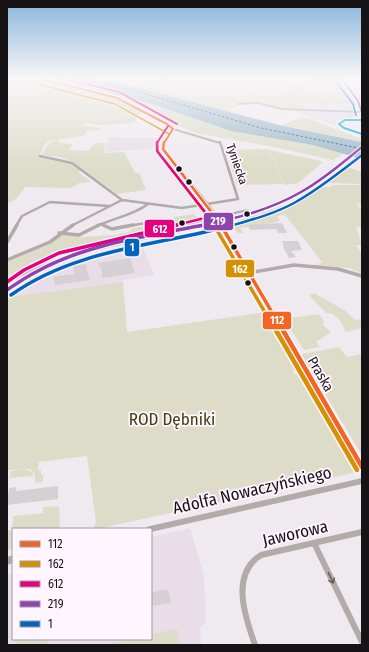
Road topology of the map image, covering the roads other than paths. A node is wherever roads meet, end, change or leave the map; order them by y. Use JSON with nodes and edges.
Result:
{"nodes":[{"id":1,"x":139,"y":109,"type":"edge"},
{"id":2,"x":293,"y":109,"type":"edge"},
{"id":3,"x":362,"y":112,"type":"edge"},
{"id":4,"x":362,"y":121,"type":"edge"},
{"id":5,"x":173,"y":129,"type":"junction"},
{"id":6,"x":183,"y":132,"type":"junction"},
{"id":7,"x":172,"y":133,"type":"junction"},
{"id":8,"x":362,"y":134,"type":"edge"},
{"id":9,"x":362,"y":143,"type":"edge"},
{"id":10,"x":362,"y":147,"type":"edge"},
{"id":11,"x":40,"y":156,"type":"dead end"},
{"id":12,"x":333,"y":167,"type":"junction"},
{"id":13,"x":122,"y":200,"type":"junction"},
{"id":14,"x":148,"y":204,"type":"junction"},
{"id":15,"x":208,"y":205,"type":"junction"},
{"id":16,"x":109,"y":206,"type":"junction"},
{"id":17,"x":217,"y":220,"type":"junction"},
{"id":18,"x":153,"y":222,"type":"dead end"},
{"id":19,"x":101,"y":224,"type":"junction"},
{"id":20,"x":59,"y":233,"type":"junction"},
{"id":21,"x":7,"y":242,"type":"edge"},
{"id":22,"x":7,"y":256,"type":"edge"},
{"id":23,"x":12,"y":258,"type":"junction"},
{"id":24,"x":7,"y":260,"type":"edge"},
{"id":25,"x":248,"y":273,"type":"junction"},
{"id":26,"x":362,"y":276,"type":"edge"},
{"id":27,"x":7,"y":283,"type":"edge"},
{"id":28,"x":7,"y":290,"type":"edge"},
{"id":29,"x":362,"y":467,"type":"edge"},
{"id":30,"x":362,"y":481,"type":"edge"},
{"id":31,"x":152,"y":529,"type":"edge"},
{"id":32,"x":362,"y":532,"type":"edge"},
{"id":33,"x":314,"y":543,"type":"junction"},
{"id":34,"x":362,"y":642,"type":"edge"},
{"id":35,"x":256,"y":645,"type":"edge"}],
"edges":[{"from":1,"to":5,"type":"street","name":"Tyniecka"},
{"from":2,"to":3,"type":"street"},
{"from":4,"to":8,"type":"street"},
{"from":5,"to":6,"type":"street","name":"Tyniecka"},
{"from":5,"to":7,"type":"street","name":"Praska"},
{"from":6,"to":7,"type":"street"},
{"from":6,"to":15,"type":"street","name":"Tyniecka"},
{"from":7,"to":15,"type":"street","name":"Praska"},
{"from":9,"to":12,"type":"main road"},
{"from":10,"to":12,"type":"main road"},
{"from":11,"to":13,"type":"street"},
{"from":12,"to":17,"type":"main road"},
{"from":13,"to":14,"type":"street"},
{"from":13,"to":16,"type":"street"},
{"from":14,"to":15,"type":"street"},
{"from":14,"to":19,"type":"street"},
{"from":15,"to":17,"type":"street","name":"Praska"},
{"from":16,"to":20,"type":"street"},
{"from":16,"to":21,"type":"street"},
{"from":17,"to":25,"type":"street","name":"Praska"},
{"from":17,"to":27,"type":"main road"},
{"from":17,"to":28,"type":"main road"},
{"from":18,"to":19,"type":"street"},
{"from":19,"to":20,"type":"street"},
{"from":20,"to":23,"type":"street"},
{"from":22,"to":23,"type":"street"},
{"from":23,"to":24,"type":"street"},
{"from":25,"to":26,"type":"street"},
{"from":25,"to":29,"type":"street","name":"Praska"},
{"from":30,"to":31,"type":"street","name":"Adolfa Nowaczyńskiego"},
{"from":32,"to":33,"type":"street","name":"Jaworowa"},
{"from":33,"to":34,"type":"street","one_way":true},
{"from":33,"to":35,"type":"street","name":"Jaworowa"}]}
